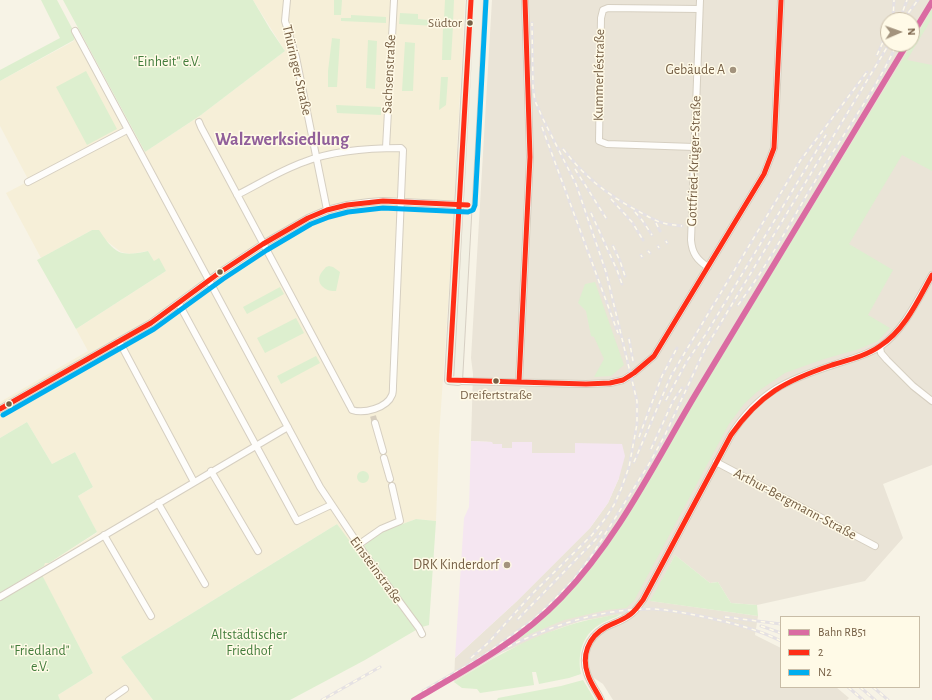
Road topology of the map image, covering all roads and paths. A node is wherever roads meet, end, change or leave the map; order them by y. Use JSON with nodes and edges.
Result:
{"nodes":[{"id":1,"x":287,"y":0,"type":"edge"},
{"id":2,"x":394,"y":0,"type":"edge"},
{"id":3,"x":471,"y":0,"type":"edge"},
{"id":4,"x":479,"y":0,"type":"edge"},
{"id":5,"x":525,"y":0,"type":"edge"},
{"id":6,"x":700,"y":0,"type":"edge"},
{"id":7,"x":781,"y":0,"type":"edge"},
{"id":8,"x":699,"y":9,"type":"junction"},
{"id":9,"x":76,"y":31,"type":"dead end"},
{"id":10,"x":199,"y":122,"type":"dead end"},
{"id":11,"x":128,"y":130,"type":"junction"},
{"id":12,"x":694,"y":147,"type":"junction"},
{"id":13,"x":386,"y":148,"type":"junction"},
{"id":14,"x":317,"y":158,"type":"junction"},
{"id":15,"x":28,"y":182,"type":"dead end"},
{"id":16,"x":238,"y":195,"type":"junction"},
{"id":17,"x":401,"y":202,"type":"junction"},
{"id":18,"x":464,"y":205,"type":"junction"},
{"id":19,"x":327,"y":210,"type":"junction"},
{"id":20,"x":264,"y":244,"type":"junction"},
{"id":21,"x":708,"y":267,"type":"junction"},
{"id":22,"x":932,"y":275,"type":"edge"},
{"id":23,"x":210,"y":281,"type":"junction"},
{"id":24,"x":179,"y":304,"type":"junction"},
{"id":25,"x":119,"y":341,"type":"junction"},
{"id":26,"x":880,"y":347,"type":"junction"},
{"id":27,"x":453,"y":380,"type":"joint"},
{"id":28,"x":519,"y":382,"type":"junction"},
{"id":29,"x":932,"y":401,"type":"edge"},
{"id":30,"x":0,"y":409,"type":"edge"},
{"id":31,"x":371,"y":409,"type":"junction"},
{"id":32,"x":373,"y":416,"type":"tunnel mouth"},
{"id":33,"x":375,"y":423,"type":"tunnel mouth"},
{"id":34,"x":288,"y":427,"type":"junction"},
{"id":35,"x":256,"y":445,"type":"junction"},
{"id":36,"x":716,"y":462,"type":"junction"},
{"id":37,"x":211,"y":471,"type":"junction"},
{"id":38,"x":390,"y":479,"type":"dead end"},
{"id":39,"x":194,"y":482,"type":"junction"},
{"id":40,"x":392,"y":486,"type":"dead end"},
{"id":41,"x":158,"y":503,"type":"junction"},
{"id":42,"x":331,"y":505,"type":"junction"},
{"id":43,"x":104,"y":535,"type":"junction"},
{"id":44,"x":358,"y":545,"type":"junction"},
{"id":45,"x":875,"y":546,"type":"dead end"},
{"id":46,"x":258,"y":551,"type":"dead end"},
{"id":47,"x":205,"y":584,"type":"dead end"},
{"id":48,"x":0,"y":597,"type":"edge"},
{"id":49,"x":151,"y":616,"type":"dead end"},
{"id":50,"x":422,"y":634,"type":"dead end"},
{"id":51,"x":125,"y":689,"type":"dead end"},
{"id":52,"x":109,"y":700,"type":"edge"},
{"id":53,"x":601,"y":700,"type":"edge"}],
"edges":[{"from":1,"to":14,"type":"street","name":"Thüringer Straße"},
{"from":2,"to":13,"type":"street","name":"Sachsenstraße"},
{"from":3,"to":18,"type":"main road"},
{"from":4,"to":18,"type":"main road"},
{"from":5,"to":28,"type":"street"},
{"from":6,"to":8,"type":"street","name":"Gottfried-Krüger-Straße"},
{"from":7,"to":21,"type":"street"},
{"from":8,"to":12,"type":"street","name":"Gottfried-Krüger-Straße"},
{"from":8,"to":12,"type":"street","name":"Kummerléstraße"},
{"from":9,"to":11,"type":"street","name":"Einsteinstraße"},
{"from":10,"to":16,"type":"street"},
{"from":11,"to":15,"type":"street"},
{"from":11,"to":23,"type":"street","name":"Einsteinstraße"},
{"from":12,"to":21,"type":"street","name":"Gottfried-Krüger-Straße"},
{"from":13,"to":14,"type":"street"},
{"from":13,"to":17,"type":"street"},
{"from":14,"to":16,"type":"street"},
{"from":14,"to":19,"type":"street","name":"Thüringer Straße"},
{"from":16,"to":20,"type":"street"},
{"from":17,"to":18,"type":"street"},
{"from":17,"to":19,"type":"street"},
{"from":17,"to":31,"type":"street"},
{"from":18,"to":27,"type":"main road"},
{"from":19,"to":20,"type":"street"},
{"from":20,"to":23,"type":"street"},
{"from":20,"to":31,"type":"street"},
{"from":21,"to":28,"type":"street"},
{"from":22,"to":26,"type":"street"},
{"from":23,"to":24,"type":"street"},
{"from":23,"to":34,"type":"street","name":"Einsteinstraße"},
{"from":24,"to":25,"type":"street"},
{"from":24,"to":35,"type":"street"},
{"from":25,"to":30,"type":"street"},
{"from":25,"to":39,"type":"street"},
{"from":26,"to":29,"type":"street"},
{"from":26,"to":36,"type":"street"},
{"from":27,"to":28,"type":"street"},
{"from":31,"to":32,"type":"street"},
{"from":33,"to":38,"type":"street"},
{"from":34,"to":35,"type":"street"},
{"from":34,"to":42,"type":"street","name":"Einsteinstraße"},
{"from":35,"to":37,"type":"street"},
{"from":35,"to":42,"type":"street"},
{"from":36,"to":45,"type":"street","name":"Arthur-Bergmann-Straße"},
{"from":36,"to":53,"type":"street"},
{"from":37,"to":39,"type":"street"},
{"from":37,"to":46,"type":"street"},
{"from":39,"to":41,"type":"street"},
{"from":40,"to":44,"type":"street"},
{"from":41,"to":43,"type":"street"},
{"from":41,"to":47,"type":"street"},
{"from":42,"to":44,"type":"street","name":"Einsteinstraße"},
{"from":43,"to":48,"type":"street"},
{"from":43,"to":49,"type":"street"},
{"from":44,"to":50,"type":"street","name":"Einsteinstraße"},
{"from":51,"to":52,"type":"street"}]}
